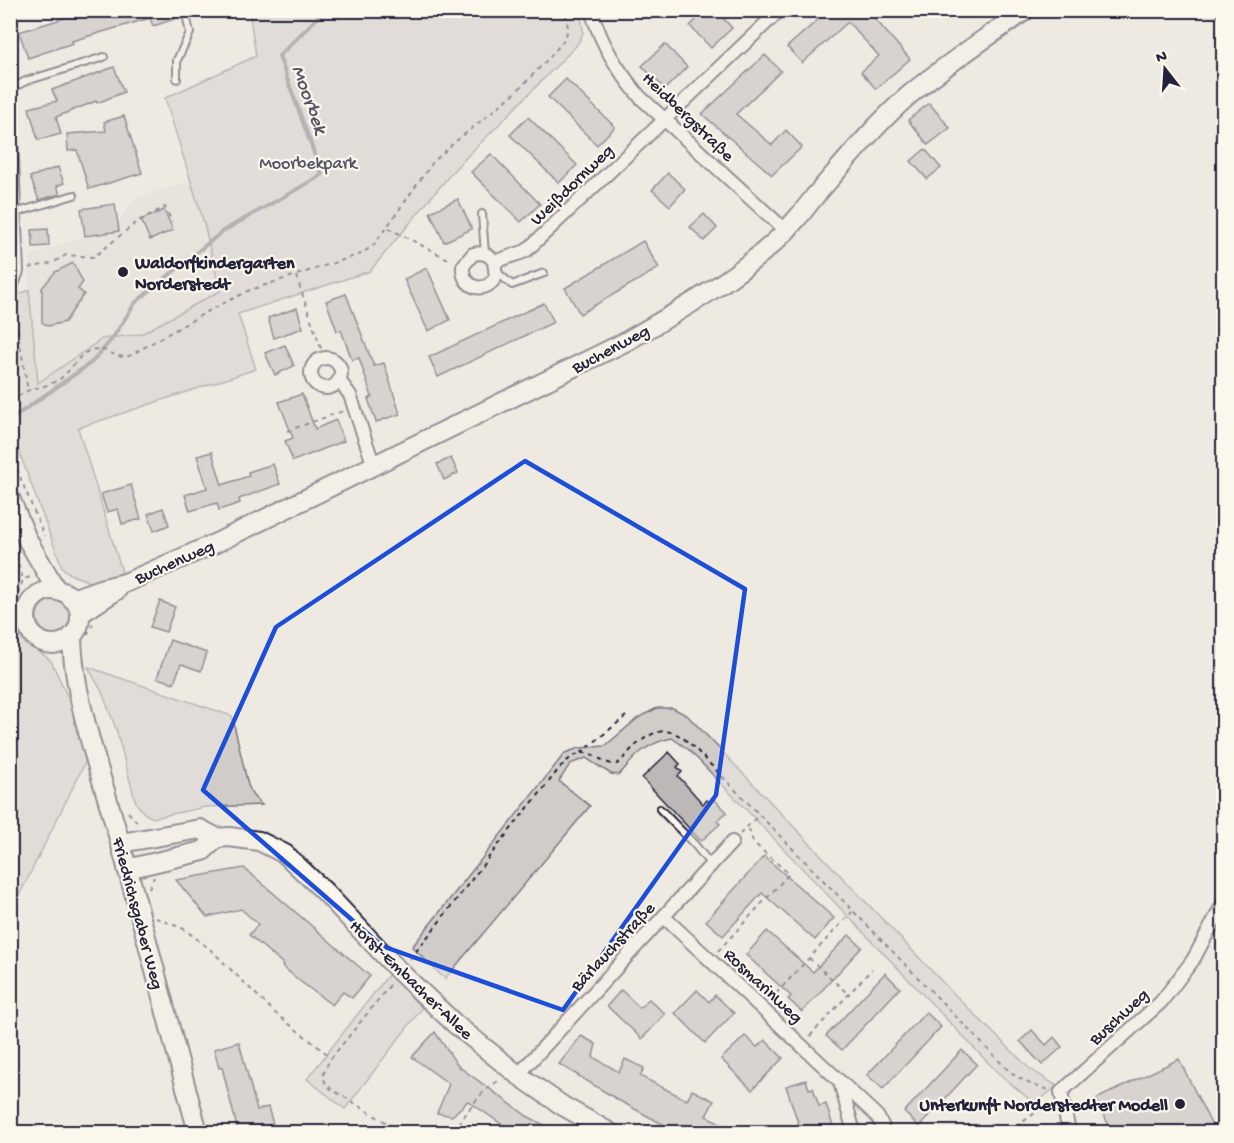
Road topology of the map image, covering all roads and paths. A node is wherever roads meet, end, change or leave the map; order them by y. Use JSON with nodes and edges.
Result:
{"nodes":[{"id":1,"x":185,"y":10,"type":"edge"},
{"id":2,"x":565,"y":10,"type":"edge"},
{"id":3,"x":591,"y":10,"type":"edge"},
{"id":4,"x":780,"y":10,"type":"edge"},
{"id":5,"x":1026,"y":10,"type":"edge"},
{"id":6,"x":104,"y":57,"type":"dead end"},
{"id":7,"x":177,"y":79,"type":"dead end"},
{"id":8,"x":10,"y":89,"type":"edge"},
{"id":9,"x":10,"y":117,"type":"edge"},
{"id":10,"x":664,"y":119,"type":"junction"},
{"id":11,"x":11,"y":142,"type":"edge"},
{"id":12,"x":74,"y":195,"type":"dead end"},
{"id":13,"x":15,"y":213,"type":"junction"},
{"id":14,"x":482,"y":214,"type":"dead end"},
{"id":15,"x":172,"y":222,"type":"dead end"},
{"id":16,"x":388,"y":228,"type":"junction"},
{"id":17,"x":786,"y":231,"type":"junction"},
{"id":18,"x":485,"y":254,"type":"junction"},
{"id":19,"x":463,"y":267,"type":"junction"},
{"id":20,"x":496,"y":267,"type":"junction"},
{"id":21,"x":17,"y":271,"type":"junction"},
{"id":22,"x":544,"y":273,"type":"dead end"},
{"id":23,"x":296,"y":276,"type":"junction"},
{"id":24,"x":11,"y":290,"type":"edge"},
{"id":25,"x":324,"y":357,"type":"junction"},
{"id":26,"x":339,"y":380,"type":"junction"},
{"id":27,"x":28,"y":391,"type":"junction"},
{"id":28,"x":10,"y":400,"type":"edge"},
{"id":29,"x":354,"y":408,"type":"junction"},
{"id":30,"x":287,"y":431,"type":"dead end"},
{"id":31,"x":10,"y":452,"type":"edge"},
{"id":32,"x":374,"y":466,"type":"junction"},
{"id":33,"x":10,"y":498,"type":"edge"},
{"id":34,"x":46,"y":539,"type":"dead end"},
{"id":35,"x":19,"y":540,"type":"edge"},
{"id":36,"x":35,"y":597,"type":"junction"},
{"id":37,"x":70,"y":601,"type":"junction"},
{"id":38,"x":16,"y":621,"type":"edge"},
{"id":39,"x":72,"y":636,"type":"junction"},
{"id":40,"x":48,"y":644,"type":"junction"},
{"id":41,"x":78,"y":694,"type":"junction"},
{"id":42,"x":626,"y":716,"type":"dead end"},
{"id":43,"x":581,"y":753,"type":"junction"},
{"id":44,"x":660,"y":809,"type":"dead end"},
{"id":45,"x":759,"y":815,"type":"junction"},
{"id":46,"x":748,"y":826,"type":"junction"},
{"id":47,"x":217,"y":838,"type":"junction"},
{"id":48,"x":732,"y":842,"type":"joint"},
{"id":49,"x":121,"y":843,"type":"junction"},
{"id":50,"x":711,"y":866,"type":"junction"},
{"id":51,"x":127,"y":869,"type":"junction"},
{"id":52,"x":1224,"y":902,"type":"edge"},
{"id":53,"x":853,"y":911,"type":"junction"},
{"id":54,"x":151,"y":916,"type":"dead end"},
{"id":55,"x":664,"y":917,"type":"junction"},
{"id":56,"x":809,"y":958,"type":"junction"},
{"id":57,"x":710,"y":960,"type":"junction"},
{"id":58,"x":872,"y":969,"type":"dead end"},
{"id":59,"x":400,"y":972,"type":"junction"},
{"id":60,"x":849,"y":994,"type":"junction"},
{"id":61,"x":762,"y":1009,"type":"junction"},
{"id":62,"x":802,"y":1045,"type":"junction"},
{"id":63,"x":332,"y":1058,"type":"junction"},
{"id":64,"x":518,"y":1075,"type":"junction"},
{"id":65,"x":840,"y":1080,"type":"junction"},
{"id":66,"x":1061,"y":1092,"type":"junction"},
{"id":67,"x":390,"y":1125,"type":"junction"},
{"id":68,"x":198,"y":1132,"type":"edge"},
{"id":69,"x":385,"y":1132,"type":"edge"},
{"id":70,"x":402,"y":1132,"type":"edge"},
{"id":71,"x":454,"y":1132,"type":"edge"},
{"id":72,"x":609,"y":1132,"type":"edge"},
{"id":73,"x":854,"y":1132,"type":"edge"},
{"id":74,"x":881,"y":1132,"type":"edge"},
{"id":75,"x":1009,"y":1132,"type":"edge"},
{"id":76,"x":1069,"y":1132,"type":"edge"}],
"edges":[{"from":1,"to":7,"type":"lane"},
{"from":2,"to":16,"type":"path"},
{"from":3,"to":10,"type":"street","name":"Heidbergstraße"},
{"from":4,"to":10,"type":"street","name":"Weißdornweg"},
{"from":5,"to":17,"type":"street","name":"Buchenweg"},
{"from":6,"to":8,"type":"lane"},
{"from":9,"to":11,"type":"street"},
{"from":10,"to":17,"type":"street","name":"Heidbergstraße"},
{"from":10,"to":20,"type":"street","name":"Weißdornweg"},
{"from":11,"to":13,"type":"street"},
{"from":12,"to":13,"type":"lane"},
{"from":13,"to":21,"type":"street"},
{"from":14,"to":18,"type":"lane"},
{"from":15,"to":21,"type":"path"},
{"from":16,"to":19,"type":"path"},
{"from":16,"to":23,"type":"path"},
{"from":17,"to":32,"type":"street","name":"Buchenweg"},
{"from":18,"to":19,"type":"street"},
{"from":18,"to":20,"type":"street"},
{"from":19,"to":20,"type":"street","name":"Weißdornweg"},
{"from":20,"to":22,"type":"lane"},
{"from":21,"to":24,"type":"street"},
{"from":23,"to":25,"type":"path"},
{"from":23,"to":27,"type":"path"},
{"from":24,"to":27,"type":"path"},
{"from":25,"to":26,"type":"street"},
{"from":25,"to":26,"type":"street"},
{"from":26,"to":29,"type":"street"},
{"from":27,"to":28,"type":"path"},
{"from":29,"to":30,"type":"path"},
{"from":29,"to":32,"type":"street"},
{"from":31,"to":34,"type":"path"},
{"from":32,"to":37,"type":"street","name":"Buchenweg"},
{"from":33,"to":35,"type":"street"},
{"from":35,"to":36,"type":"street"},
{"from":35,"to":37,"type":"street"},
{"from":35,"to":38,"type":"path"},
{"from":36,"to":37,"type":"street"},
{"from":36,"to":38,"type":"street"},
{"from":37,"to":39,"type":"street"},
{"from":38,"to":40,"type":"street"},
{"from":39,"to":40,"type":"street"},
{"from":39,"to":41,"type":"street","name":"Friedrichsgaber Weg"},
{"from":40,"to":41,"type":"street","name":"Friedrichsgaber Weg"},
{"from":41,"to":49,"type":"street","name":"Friedrichsgaber Weg"},
{"from":42,"to":43,"type":"path"},
{"from":43,"to":45,"type":"path"},
{"from":43,"to":59,"type":"path"},
{"from":44,"to":50,"type":"lane"},
{"from":45,"to":46,"type":"path"},
{"from":45,"to":53,"type":"path"},
{"from":46,"to":48,"type":"path"},
{"from":46,"to":57,"type":"path"},
{"from":47,"to":49,"type":"street","name":"Horst-Embacher-Allee"},
{"from":47,"to":51,"type":"street"},
{"from":47,"to":59,"type":"street","name":"Horst-Embacher-Allee"},
{"from":48,"to":50,"type":"street","name":"Bärlauchstraße"},
{"from":49,"to":51,"type":"street","name":"Friedrichsgaber Weg"},
{"from":50,"to":55,"type":"street","name":"Bärlauchstraße"},
{"from":51,"to":68,"type":"street","name":"Friedrichsgaber Weg"},
{"from":52,"to":66,"type":"street","name":"Buschweg"},
{"from":53,"to":56,"type":"path"},
{"from":53,"to":66,"type":"path"},
{"from":54,"to":63,"type":"path"},
{"from":55,"to":57,"type":"street","name":"Rosmarinweg"},
{"from":55,"to":64,"type":"street","name":"Bärlauchstraße"},
{"from":56,"to":60,"type":"path"},
{"from":56,"to":61,"type":"path"},
{"from":57,"to":61,"type":"street","name":"Rosmarinweg"},
{"from":58,"to":60,"type":"path"},
{"from":59,"to":63,"type":"path"},
{"from":59,"to":64,"type":"street","name":"Horst-Embacher-Allee"},
{"from":60,"to":62,"type":"path"},
{"from":61,"to":62,"type":"street","name":"Rosmarinweg"},
{"from":62,"to":65,"type":"street","name":"Rosmarinweg"},
{"from":63,"to":67,"type":"path"},
{"from":64,"to":71,"type":"path"},
{"from":64,"to":72,"type":"street","name":"Horst-Embacher-Allee"},
{"from":65,"to":73,"type":"street"},
{"from":65,"to":74,"type":"street","name":"Rosmarinweg"},
{"from":66,"to":75,"type":"path"},
{"from":66,"to":76,"type":"street"},
{"from":67,"to":69,"type":"path"},
{"from":67,"to":70,"type":"path"}]}
